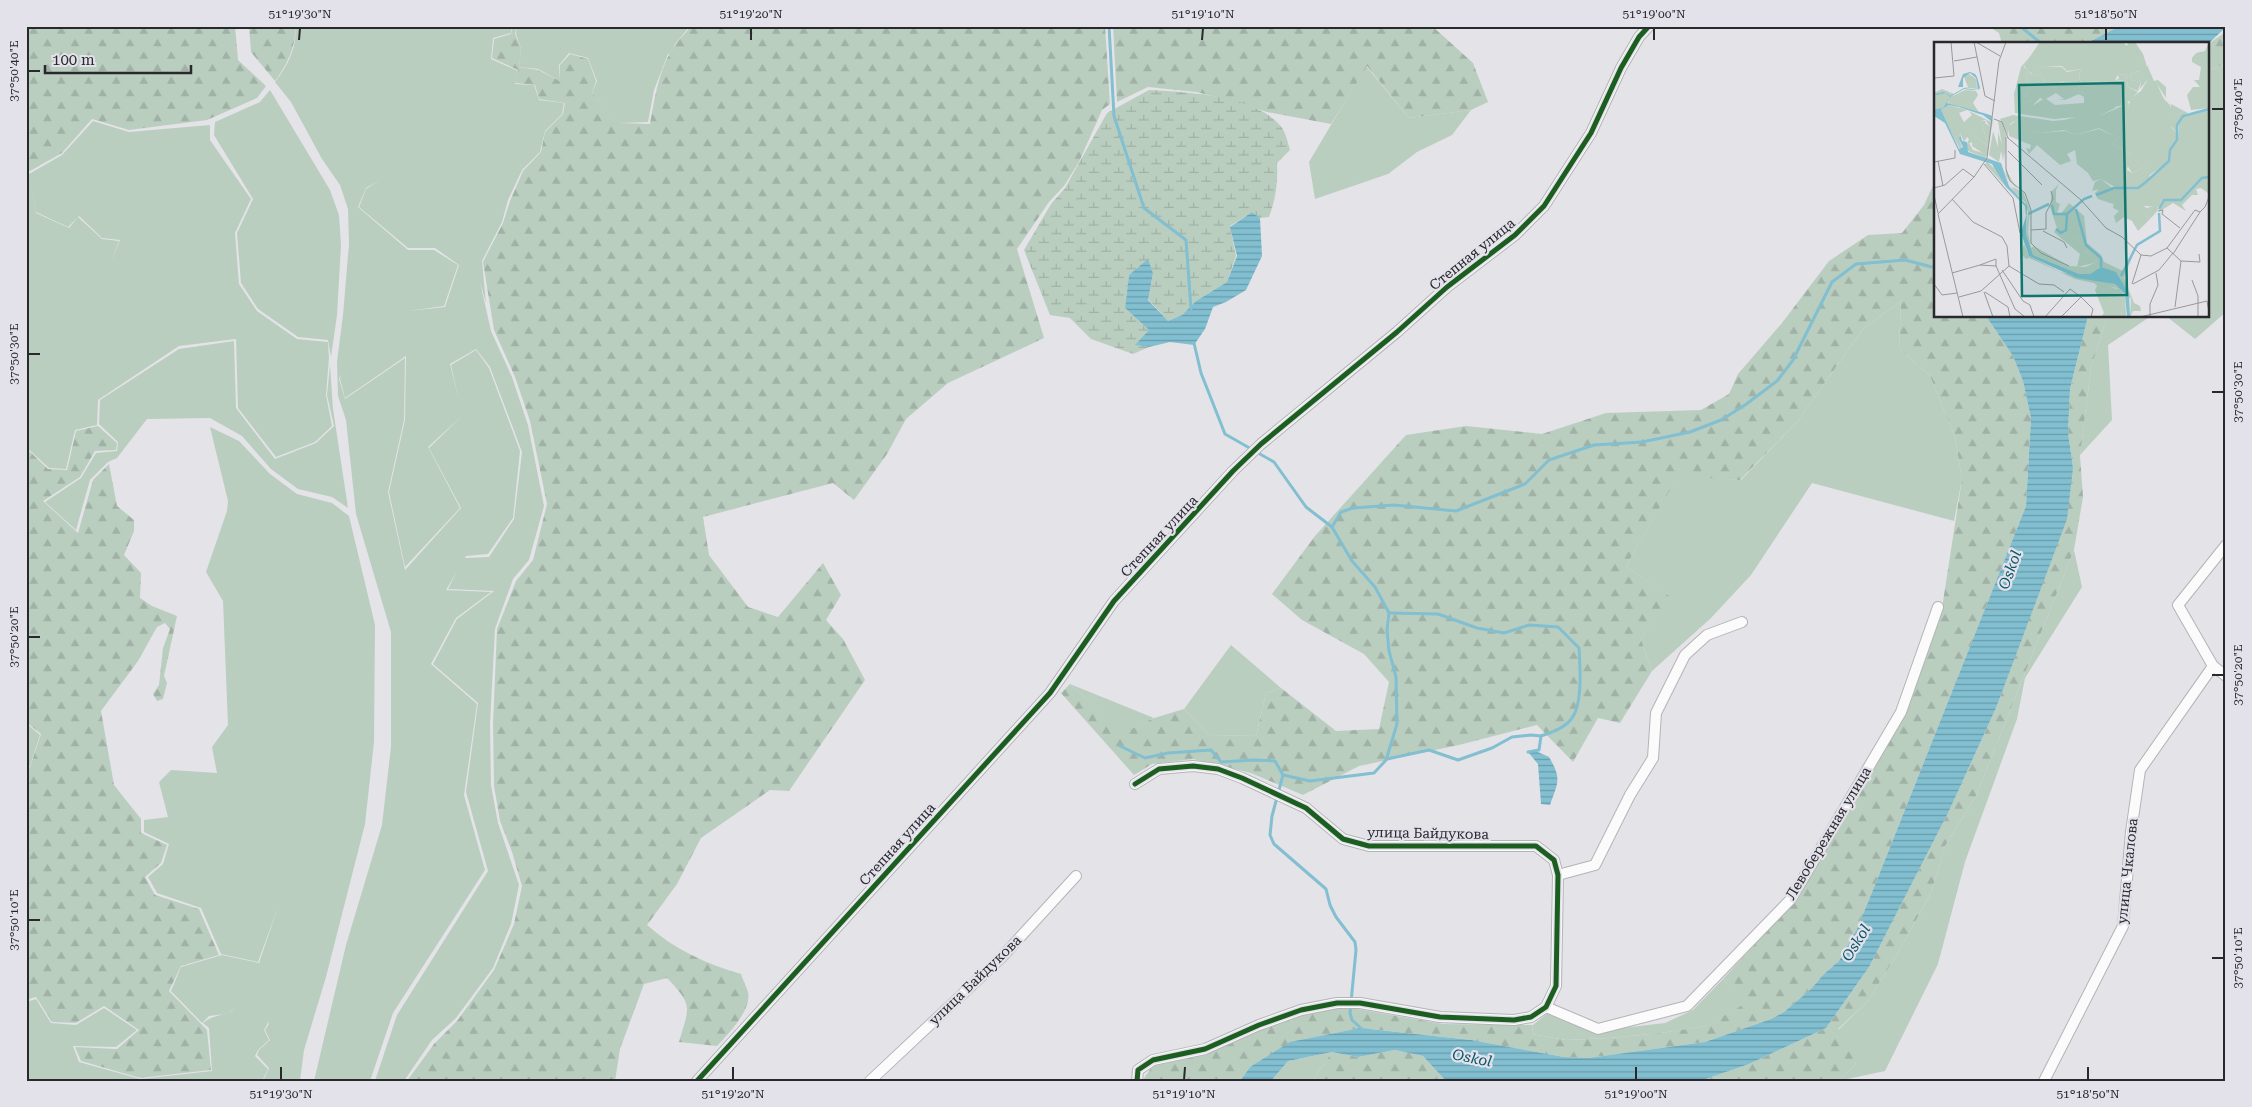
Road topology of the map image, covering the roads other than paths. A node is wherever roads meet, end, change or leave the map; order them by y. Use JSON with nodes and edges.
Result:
{"nodes":[{"id":1,"x":1649,"y":26,"type":"edge"},
{"id":2,"x":2226,"y":545,"type":"edge"},
{"id":3,"x":1938,"y":607,"type":"dead end"},
{"id":4,"x":1742,"y":622,"type":"dead end"},
{"id":5,"x":2213,"y":666,"type":"junction"},
{"id":6,"x":2226,"y":676,"type":"edge"},
{"id":7,"x":1135,"y":784,"type":"dead end"},
{"id":8,"x":1558,"y":875,"type":"junction"},
{"id":9,"x":1076,"y":876,"type":"dead end"},
{"id":10,"x":1546,"y":1007,"type":"junction"},
{"id":11,"x":696,"y":1081,"type":"edge"},
{"id":12,"x":870,"y":1081,"type":"edge"},
{"id":13,"x":1137,"y":1081,"type":"edge"},
{"id":14,"x":2044,"y":1081,"type":"edge"}],
"edges":[{"from":1,"to":11,"type":"street","name":"Степная улица"},
{"from":2,"to":5,"type":"street"},
{"from":3,"to":10,"type":"street","name":"Левобережная улица"},
{"from":4,"to":8,"type":"street"},
{"from":5,"to":6,"type":"street"},
{"from":5,"to":14,"type":"street","name":"улица Чкалова"},
{"from":7,"to":8,"type":"street","name":"улица Байдукова"},
{"from":8,"to":10,"type":"street"},
{"from":9,"to":12,"type":"street","name":"улица Байдукова"},
{"from":10,"to":13,"type":"street"}]}
